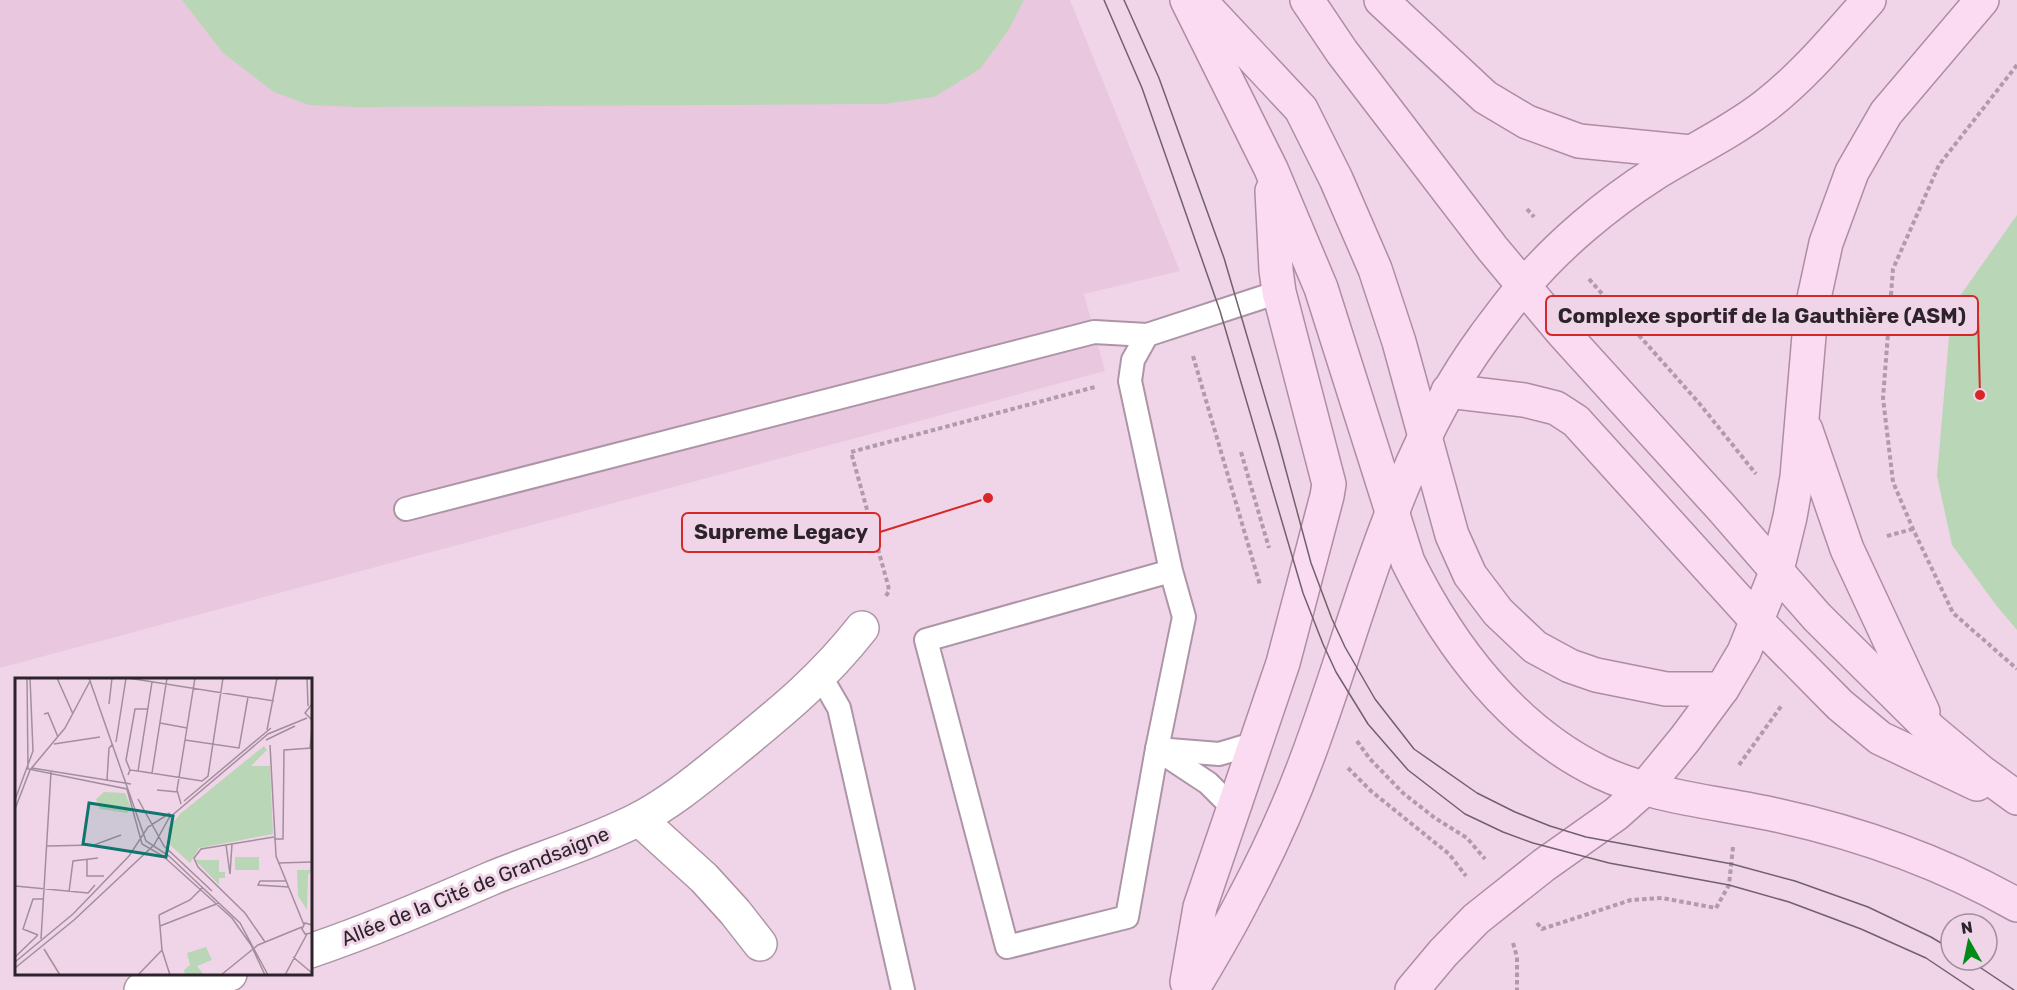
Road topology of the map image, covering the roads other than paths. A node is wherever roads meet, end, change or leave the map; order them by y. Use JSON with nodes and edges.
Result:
{"nodes":[{"id":1,"x":1187,"y":0,"type":"edge"},
{"id":2,"x":1199,"y":0,"type":"edge"},
{"id":3,"x":1307,"y":0,"type":"edge"},
{"id":4,"x":1381,"y":0,"type":"edge"},
{"id":5,"x":1869,"y":0,"type":"edge"},
{"id":6,"x":1983,"y":0,"type":"edge"},
{"id":7,"x":1691,"y":152,"type":"junction"},
{"id":8,"x":1271,"y":169,"type":"junction"},
{"id":9,"x":1523,"y":286,"type":"junction"},
{"id":10,"x":1279,"y":292,"type":"junction"},
{"id":11,"x":1147,"y":335,"type":"junction"},
{"id":12,"x":1448,"y":391,"type":"junction"},
{"id":13,"x":1802,"y":420,"type":"junction"},
{"id":14,"x":1425,"y":436,"type":"junction"},
{"id":15,"x":406,"y":509,"type":"dead end"},
{"id":16,"x":1392,"y":514,"type":"junction"},
{"id":17,"x":1777,"y":570,"type":"junction"},
{"id":18,"x":1171,"y":571,"type":"junction"},
{"id":19,"x":1757,"y":621,"type":"junction"},
{"id":20,"x":862,"y":628,"type":"road end"},
{"id":21,"x":819,"y":679,"type":"junction"},
{"id":22,"x":1722,"y":689,"type":"junction"},
{"id":23,"x":1931,"y":729,"type":"junction"},
{"id":24,"x":1256,"y":742,"type":"junction"},
{"id":25,"x":1156,"y":749,"type":"junction"},
{"id":26,"x":1644,"y":789,"type":"junction"},
{"id":27,"x":2017,"y":800,"type":"edge"},
{"id":28,"x":1233,"y":807,"type":"junction"},
{"id":29,"x":639,"y":819,"type":"junction"},
{"id":30,"x":2017,"y":905,"type":"edge"},
{"id":31,"x":760,"y":944,"type":"dead end"},
{"id":32,"x":312,"y":950,"type":"edge"},
{"id":33,"x":224,"y":975,"type":"edge"},
{"id":34,"x":141,"y":990,"type":"edge"},
{"id":35,"x":903,"y":990,"type":"edge"},
{"id":36,"x":1186,"y":990,"type":"edge"},
{"id":37,"x":1192,"y":990,"type":"edge"},
{"id":38,"x":1412,"y":990,"type":"edge"}],
"edges":[{"from":1,"to":8,"type":"main road"},
{"from":2,"to":14,"type":"main road"},
{"from":3,"to":9,"type":"main road"},
{"from":4,"to":7,"type":"main road"},
{"from":5,"to":7,"type":"main road"},
{"from":6,"to":13,"type":"main road"},
{"from":7,"to":9,"type":"main road"},
{"from":8,"to":10,"type":"main road"},
{"from":8,"to":16,"type":"main road"},
{"from":9,"to":12,"type":"main road"},
{"from":9,"to":17,"type":"main road"},
{"from":10,"to":11,"type":"lane"},
{"from":10,"to":24,"type":"main road"},
{"from":11,"to":15,"type":"lane"},
{"from":11,"to":18,"type":"lane"},
{"from":12,"to":14,"type":"main road"},
{"from":12,"to":19,"type":"main road"},
{"from":13,"to":17,"type":"main road"},
{"from":13,"to":23,"type":"main road"},
{"from":14,"to":16,"type":"main road"},
{"from":14,"to":22,"type":"main road"},
{"from":16,"to":26,"type":"main road"},
{"from":16,"to":37,"type":"main road"},
{"from":17,"to":19,"type":"main road"},
{"from":17,"to":23,"type":"main road"},
{"from":18,"to":25,"type":"lane"},
{"from":18,"to":25,"type":"lane"},
{"from":19,"to":22,"type":"main road"},
{"from":19,"to":27,"type":"main road"},
{"from":20,"to":21,"type":"street","name":"Allée de la Cité de Grandsaigne"},
{"from":21,"to":29,"type":"street","name":"Allée de la Cité de Grandsaigne"},
{"from":21,"to":35,"type":"lane"},
{"from":22,"to":26,"type":"main road"},
{"from":23,"to":27,"type":"main road"},
{"from":24,"to":25,"type":"lane"},
{"from":24,"to":28,"type":"main road"},
{"from":25,"to":28,"type":"lane"},
{"from":26,"to":30,"type":"main road"},
{"from":26,"to":38,"type":"main road"},
{"from":28,"to":36,"type":"main road"},
{"from":29,"to":31,"type":"street"},
{"from":29,"to":32,"type":"street","name":"Allée de la Cité de Grandsaigne"},
{"from":33,"to":34,"type":"street"}]}
